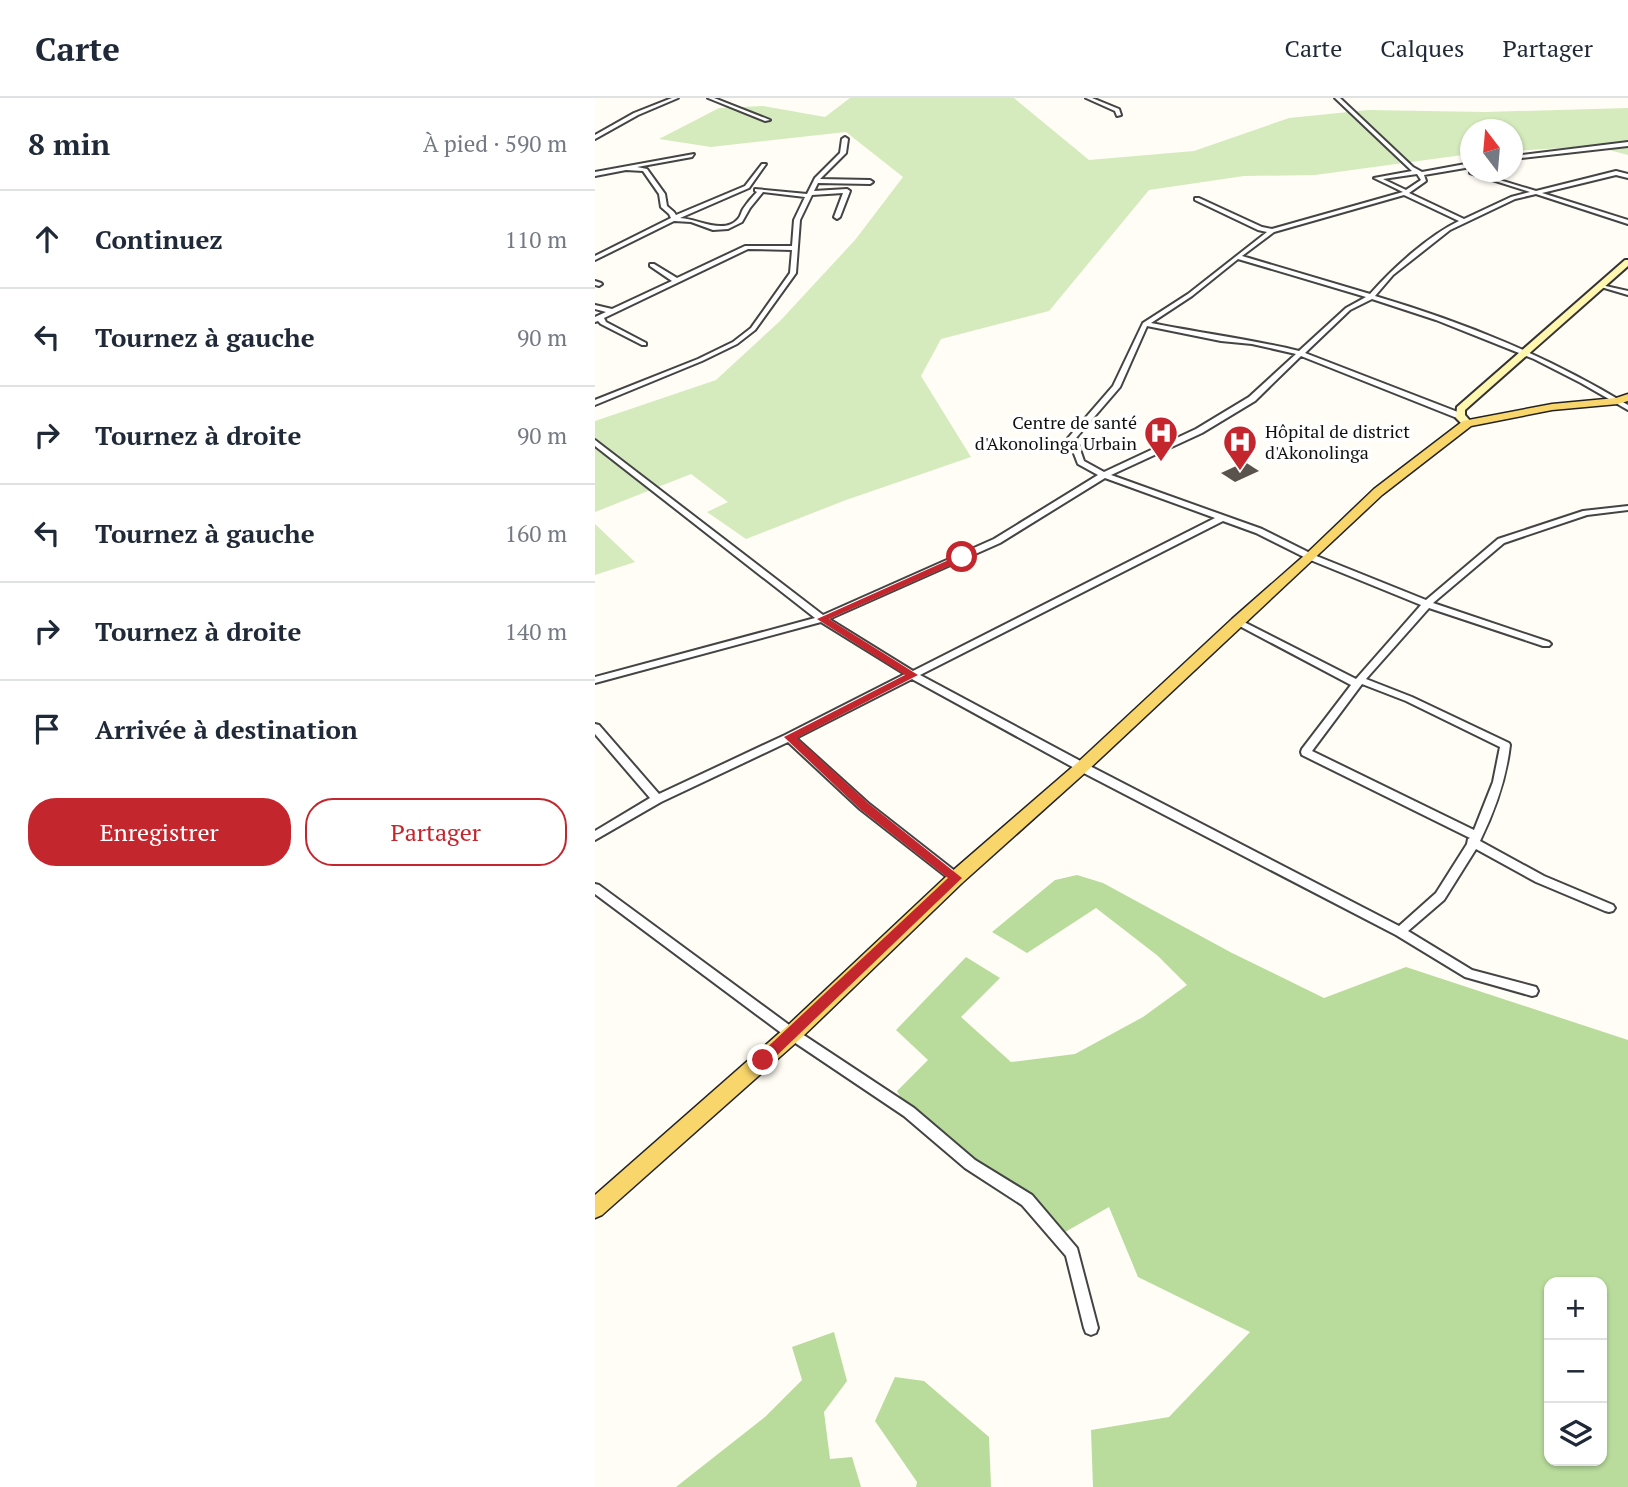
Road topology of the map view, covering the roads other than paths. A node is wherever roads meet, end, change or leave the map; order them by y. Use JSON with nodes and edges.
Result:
{"nodes":[{"id":1,"x":676,"y":98,"type":"edge"},
{"id":2,"x":710,"y":98,"type":"edge"},
{"id":3,"x":1088,"y":98,"type":"edge"},
{"id":4,"x":1337,"y":98,"type":"edge"},
{"id":5,"x":1119,"y":115,"type":"dead end"},
{"id":6,"x":767,"y":120,"type":"dead end"},
{"id":7,"x":595,"y":137,"type":"edge"},
{"id":8,"x":845,"y":139,"type":"dead end"},
{"id":9,"x":1628,"y":144,"type":"edge"},
{"id":10,"x":692,"y":155,"type":"dead end"},
{"id":11,"x":1523,"y":157,"type":"edge"},
{"id":12,"x":764,"y":165,"type":"dead end"},
{"id":13,"x":1458,"y":167,"type":"edge"},
{"id":14,"x":626,"y":168,"type":"junction"},
{"id":15,"x":1420,"y":173,"type":"junction"},
{"id":16,"x":595,"y":174,"type":"edge"},
{"id":17,"x":1628,"y":176,"type":"edge"},
{"id":18,"x":816,"y":181,"type":"junction"},
{"id":19,"x":870,"y":182,"type":"dead end"},
{"id":20,"x":1502,"y":182,"type":"edge"},
{"id":21,"x":743,"y":189,"type":"junction"},
{"id":22,"x":761,"y":191,"type":"junction"},
{"id":23,"x":1405,"y":192,"type":"junction"},
{"id":24,"x":810,"y":194,"type":"junction"},
{"id":25,"x":1535,"y":194,"type":"junction"},
{"id":26,"x":1197,"y":199,"type":"dead end"},
{"id":27,"x":837,"y":217,"type":"dead end"},
{"id":28,"x":674,"y":219,"type":"junction"},
{"id":29,"x":1465,"y":222,"type":"junction"},
{"id":30,"x":1628,"y":222,"type":"edge"},
{"id":31,"x":1272,"y":231,"type":"junction"},
{"id":32,"x":794,"y":247,"type":"junction"},
{"id":33,"x":1237,"y":257,"type":"junction"},
{"id":34,"x":595,"y":258,"type":"edge"},
{"id":35,"x":1628,"y":262,"type":"edge"},
{"id":36,"x":652,"y":265,"type":"dead end"},
{"id":37,"x":675,"y":280,"type":"junction"},
{"id":38,"x":1603,"y":286,"type":"junction"},
{"id":39,"x":1628,"y":293,"type":"edge"},
{"id":40,"x":1370,"y":298,"type":"junction"},
{"id":41,"x":595,"y":307,"type":"edge"},
{"id":42,"x":610,"y":311,"type":"junction"},
{"id":43,"x":597,"y":319,"type":"edge"},
{"id":44,"x":1145,"y":324,"type":"junction"},
{"id":45,"x":644,"y":344,"type":"dead end"},
{"id":46,"x":1523,"y":352,"type":"junction"},
{"id":47,"x":1299,"y":353,"type":"junction"},
{"id":48,"x":1625,"y":402,"type":"edge"},
{"id":49,"x":595,"y":403,"type":"edge"},
{"id":50,"x":1464,"y":419,"type":"junction"},
{"id":51,"x":595,"y":442,"type":"edge"},
{"id":52,"x":1104,"y":475,"type":"junction"},
{"id":53,"x":1628,"y":508,"type":"edge"},
{"id":54,"x":1220,"y":519,"type":"junction"},
{"id":55,"x":1311,"y":557,"type":"junction"},
{"id":56,"x":1427,"y":604,"type":"junction"},
{"id":57,"x":822,"y":619,"type":"junction"},
{"id":58,"x":1237,"y":622,"type":"junction"},
{"id":59,"x":1546,"y":644,"type":"dead end"},
{"id":60,"x":913,"y":675,"type":"junction"},
{"id":61,"x":595,"y":680,"type":"edge"},
{"id":62,"x":1359,"y":682,"type":"junction"},
{"id":63,"x":595,"y":727,"type":"edge"},
{"id":64,"x":789,"y":737,"type":"junction"},
{"id":65,"x":1082,"y":767,"type":"junction"},
{"id":66,"x":657,"y":799,"type":"junction"},
{"id":67,"x":595,"y":836,"type":"edge"},
{"id":68,"x":1474,"y":839,"type":"junction"},
{"id":69,"x":956,"y":878,"type":"junction"},
{"id":70,"x":595,"y":888,"type":"edge"},
{"id":71,"x":1609,"y":908,"type":"dead end"},
{"id":72,"x":1400,"y":932,"type":"junction"},
{"id":73,"x":1532,"y":990,"type":"dead end"},
{"id":74,"x":792,"y":1034,"type":"junction"},
{"id":75,"x":595,"y":1208,"type":"edge"},
{"id":76,"x":1091,"y":1328,"type":"dead end"}],
"edges":[{"from":1,"to":7,"type":"street"},
{"from":2,"to":6,"type":"street"},
{"from":3,"to":5,"type":"street"},
{"from":4,"to":15,"type":"street"},
{"from":8,"to":18,"type":"street"},
{"from":9,"to":11,"type":"street"},
{"from":10,"to":14,"type":"street"},
{"from":12,"to":21,"type":"street"},
{"from":13,"to":15,"type":"street"},
{"from":14,"to":16,"type":"street"},
{"from":14,"to":28,"type":"street"},
{"from":15,"to":23,"type":"street"},
{"from":15,"to":23,"type":"street"},
{"from":17,"to":25,"type":"street"},
{"from":18,"to":19,"type":"street"},
{"from":18,"to":24,"type":"street"},
{"from":20,"to":25,"type":"street"},
{"from":21,"to":22,"type":"street"},
{"from":21,"to":28,"type":"street"},
{"from":22,"to":24,"type":"street"},
{"from":22,"to":28,"type":"street"},
{"from":23,"to":29,"type":"street"},
{"from":23,"to":31,"type":"street"},
{"from":24,"to":27,"type":"street"},
{"from":24,"to":32,"type":"street"},
{"from":25,"to":29,"type":"street"},
{"from":25,"to":30,"type":"street"},
{"from":26,"to":31,"type":"street"},
{"from":28,"to":34,"type":"street"},
{"from":29,"to":40,"type":"street"},
{"from":31,"to":33,"type":"street"},
{"from":32,"to":37,"type":"street"},
{"from":32,"to":49,"type":"street"},
{"from":33,"to":40,"type":"street"},
{"from":33,"to":44,"type":"street"},
{"from":35,"to":38,"type":"street"},
{"from":36,"to":37,"type":"street"},
{"from":37,"to":42,"type":"street"},
{"from":38,"to":39,"type":"street"},
{"from":38,"to":46,"type":"street"},
{"from":40,"to":46,"type":"street"},
{"from":40,"to":47,"type":"street"},
{"from":41,"to":42,"type":"street"},
{"from":42,"to":43,"type":"street"},
{"from":43,"to":45,"type":"street"},
{"from":44,"to":47,"type":"street"},
{"from":44,"to":52,"type":"street"},
{"from":46,"to":48,"type":"street"},
{"from":46,"to":50,"type":"street"},
{"from":47,"to":50,"type":"street"},
{"from":47,"to":52,"type":"street"},
{"from":48,"to":50,"type":"main road"},
{"from":50,"to":55,"type":"main road"},
{"from":51,"to":57,"type":"street"},
{"from":52,"to":54,"type":"street"},
{"from":52,"to":57,"type":"street"},
{"from":53,"to":56,"type":"street"},
{"from":54,"to":55,"type":"street"},
{"from":54,"to":60,"type":"street"},
{"from":55,"to":56,"type":"street"},
{"from":55,"to":58,"type":"main road"},
{"from":56,"to":59,"type":"street"},
{"from":56,"to":62,"type":"street"},
{"from":57,"to":60,"type":"street"},
{"from":57,"to":61,"type":"street"},
{"from":58,"to":62,"type":"street"},
{"from":58,"to":65,"type":"main road"},
{"from":60,"to":64,"type":"street"},
{"from":60,"to":65,"type":"street"},
{"from":62,"to":68,"type":"street"},
{"from":62,"to":68,"type":"street"},
{"from":63,"to":66,"type":"street"},
{"from":64,"to":66,"type":"street"},
{"from":64,"to":69,"type":"street"},
{"from":65,"to":69,"type":"main road"},
{"from":65,"to":72,"type":"street"},
{"from":66,"to":67,"type":"street"},
{"from":68,"to":71,"type":"street"},
{"from":68,"to":72,"type":"street"},
{"from":69,"to":74,"type":"main road"},
{"from":70,"to":74,"type":"street"},
{"from":72,"to":73,"type":"street"},
{"from":74,"to":75,"type":"main road"},
{"from":74,"to":76,"type":"street"}]}
